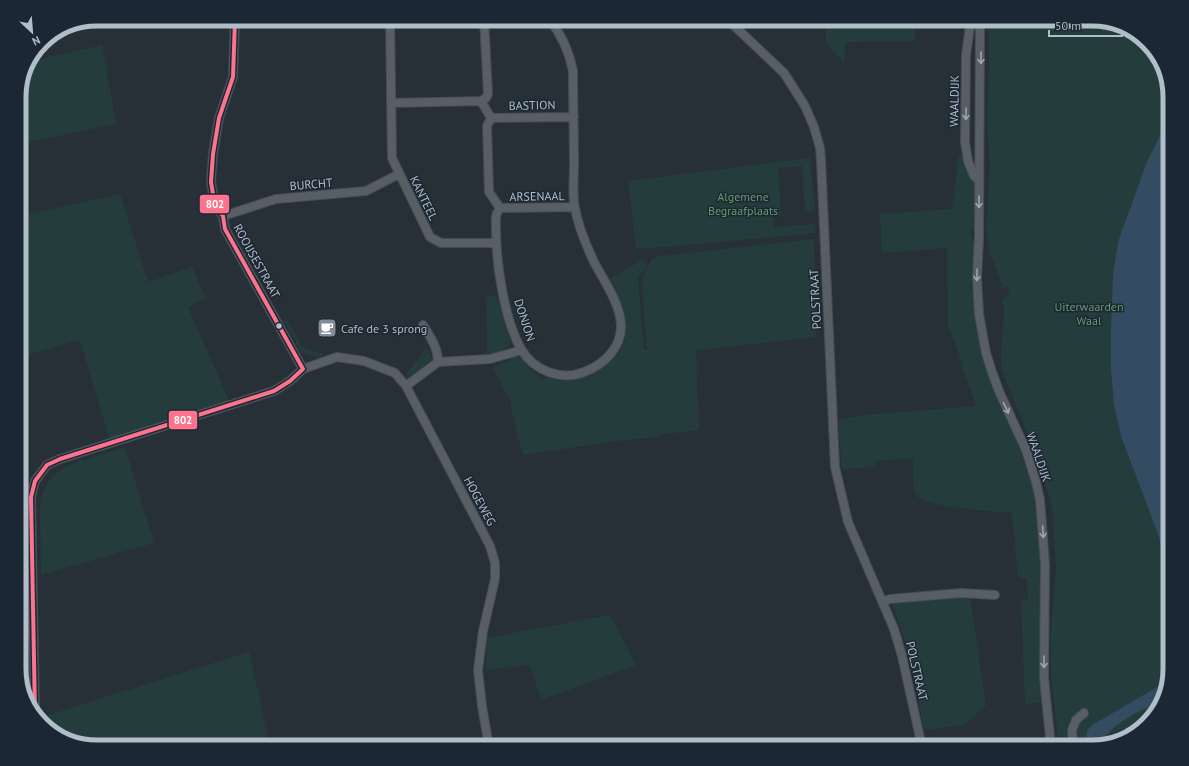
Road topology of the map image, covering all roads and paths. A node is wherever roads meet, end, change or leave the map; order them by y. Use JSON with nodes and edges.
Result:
{"nodes":[{"id":1,"x":235,"y":26,"type":"edge"},
{"id":2,"x":390,"y":26,"type":"edge"},
{"id":3,"x":484,"y":26,"type":"edge"},
{"id":4,"x":554,"y":26,"type":"edge"},
{"id":5,"x":734,"y":26,"type":"edge"},
{"id":6,"x":970,"y":26,"type":"edge"},
{"id":7,"x":980,"y":26,"type":"edge"},
{"id":8,"x":481,"y":102,"type":"junction"},
{"id":9,"x":391,"y":103,"type":"junction"},
{"id":10,"x":574,"y":116,"type":"junction"},
{"id":11,"x":491,"y":118,"type":"junction"},
{"id":12,"x":399,"y":174,"type":"junction"},
{"id":13,"x":979,"y":180,"type":"junction"},
{"id":14,"x":574,"y":207,"type":"junction"},
{"id":15,"x":500,"y":208,"type":"junction"},
{"id":16,"x":223,"y":216,"type":"junction"},
{"id":17,"x":496,"y":243,"type":"junction"},
{"id":18,"x":423,"y":325,"type":"dead end"},
{"id":19,"x":522,"y":350,"type":"junction"},
{"id":20,"x":438,"y":362,"type":"junction"},
{"id":21,"x":303,"y":369,"type":"junction"},
{"id":22,"x":406,"y":386,"type":"junction"},
{"id":23,"x":31,"y":548,"type":"junction"},
{"id":24,"x":26,"y":550,"type":"edge"},
{"id":25,"x":995,"y":595,"type":"dead end"},
{"id":26,"x":883,"y":602,"type":"junction"},
{"id":27,"x":35,"y":702,"type":"edge"},
{"id":28,"x":1084,"y":713,"type":"dead end"},
{"id":29,"x":488,"y":740,"type":"edge"},
{"id":30,"x":920,"y":740,"type":"edge"},
{"id":31,"x":1050,"y":740,"type":"edge"},
{"id":32,"x":1073,"y":740,"type":"edge"}],
"edges":[{"from":1,"to":16,"type":"street","name":"ROOIJSESTRAAT"},
{"from":2,"to":9,"type":"street","name":"KANTEEL"},
{"from":3,"to":8,"type":"street"},
{"from":4,"to":10,"type":"street","name":"DONJON"},
{"from":5,"to":26,"type":"street","name":"POLSTRAAT"},
{"from":6,"to":13,"type":"street","name":"WAALDIJK","one_way":true},
{"from":7,"to":13,"type":"street","name":"WAALDIJK","one_way":true},
{"from":8,"to":9,"type":"street"},
{"from":8,"to":11,"type":"street"},
{"from":9,"to":12,"type":"street","name":"KANTEEL"},
{"from":10,"to":11,"type":"street","name":"BASTION"},
{"from":10,"to":14,"type":"street","name":"DONJON"},
{"from":11,"to":15,"type":"street"},
{"from":12,"to":16,"type":"street","name":"BURCHT"},
{"from":12,"to":17,"type":"street","name":"KANTEEL"},
{"from":13,"to":31,"type":"street","name":"WAALDIJK","one_way":true},
{"from":14,"to":15,"type":"street","name":"ARSENAAL"},
{"from":14,"to":19,"type":"street","name":"DONJON"},
{"from":15,"to":17,"type":"street","name":"DONJON"},
{"from":16,"to":21,"type":"street","name":"ROOIJSESTRAAT"},
{"from":17,"to":19,"type":"street","name":"DONJON"},
{"from":18,"to":20,"type":"street"},
{"from":19,"to":20,"type":"street"},
{"from":20,"to":22,"type":"street"},
{"from":21,"to":22,"type":"street","name":"HOGEWEG"},
{"from":21,"to":23,"type":"street"},
{"from":22,"to":29,"type":"street","name":"HOGEWEG"},
{"from":23,"to":24,"type":"street"},
{"from":23,"to":27,"type":"street"},
{"from":25,"to":26,"type":"street"},
{"from":26,"to":30,"type":"street","name":"POLSTRAAT"},
{"from":28,"to":32,"type":"street"}]}
